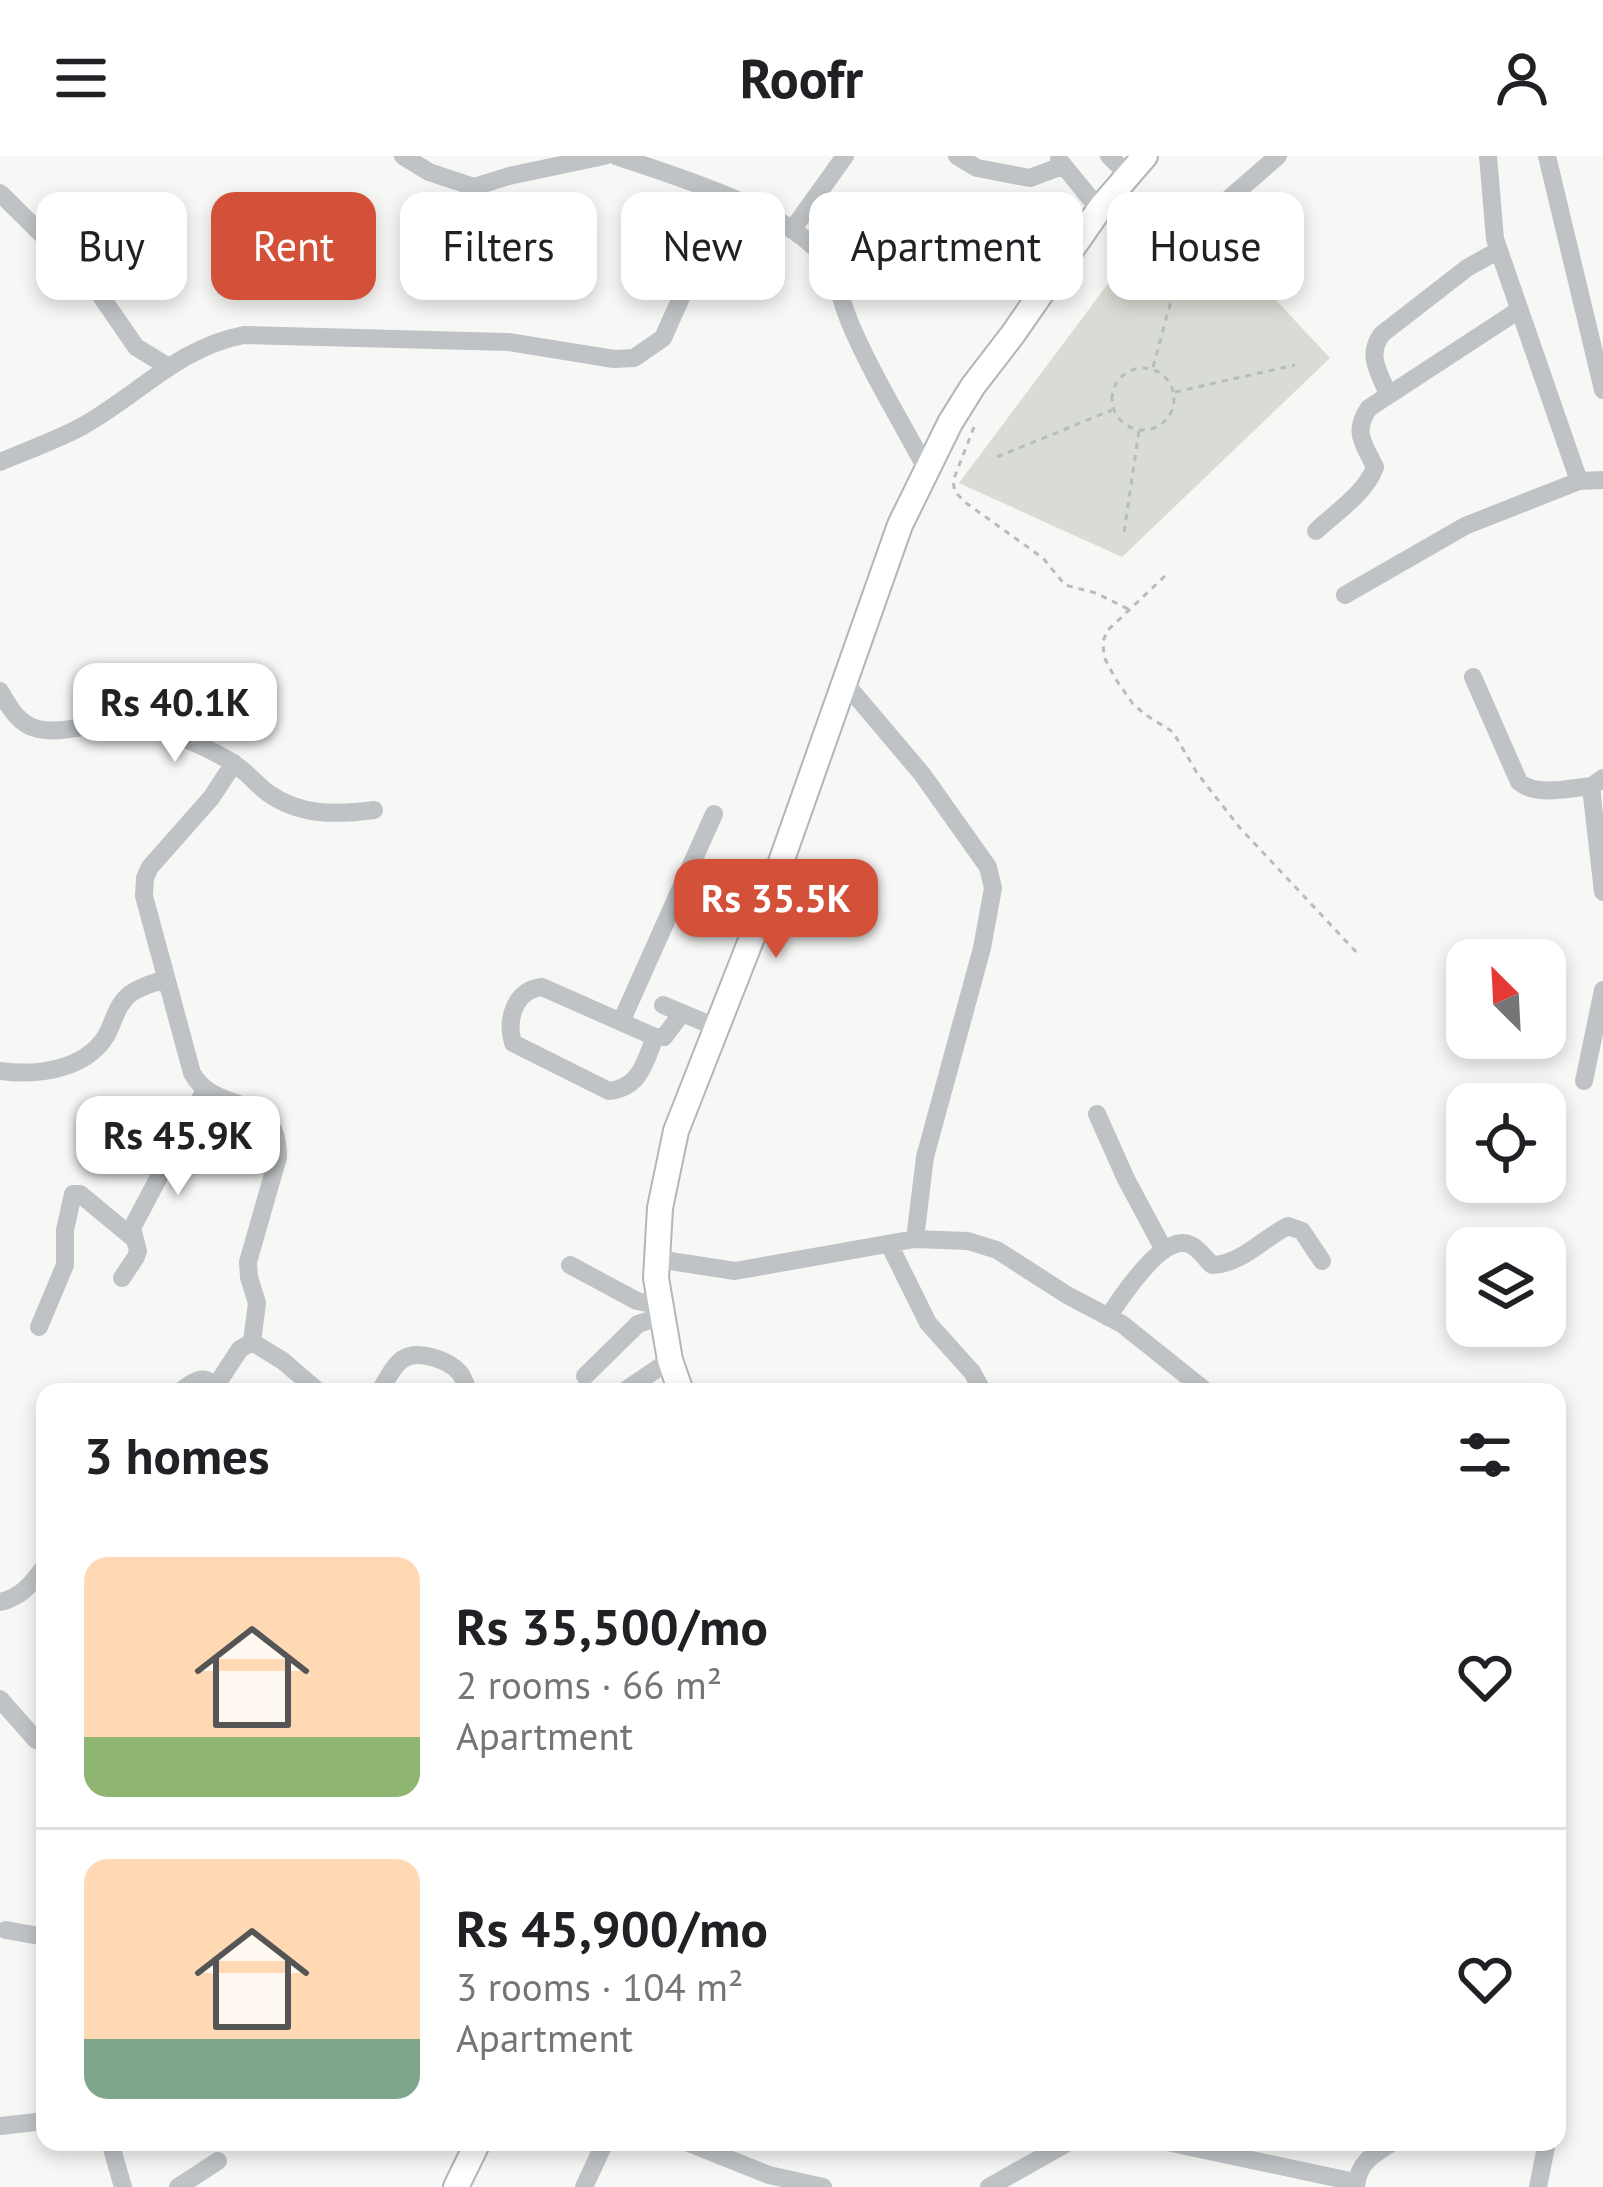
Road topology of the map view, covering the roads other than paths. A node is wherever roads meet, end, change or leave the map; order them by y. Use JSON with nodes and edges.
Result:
{"nodes":[{"id":1,"x":403,"y":156,"type":"edge"},
{"id":2,"x":604,"y":156,"type":"edge"},
{"id":3,"x":616,"y":156,"type":"edge"},
{"id":4,"x":845,"y":156,"type":"edge"},
{"id":5,"x":957,"y":156,"type":"edge"},
{"id":6,"x":1109,"y":156,"type":"edge"},
{"id":7,"x":1278,"y":156,"type":"edge"},
{"id":8,"x":1487,"y":156,"type":"edge"},
{"id":9,"x":1547,"y":156,"type":"edge"},
{"id":10,"x":1059,"y":161,"type":"edge"},
{"id":11,"x":1136,"y":166,"type":"edge"},
{"id":12,"x":713,"y":192,"type":"edge"},
{"id":13,"x":1236,"y":192,"type":"edge"},
{"id":14,"x":0,"y":193,"type":"edge"},
{"id":15,"x":1099,"y":209,"type":"junction"},
{"id":16,"x":785,"y":225,"type":"edge"},
{"id":17,"x":792,"y":230,"type":"junction"},
{"id":18,"x":1499,"y":250,"type":"junction"},
{"id":19,"x":681,"y":300,"type":"edge"},
{"id":20,"x":1520,"y":310,"type":"junction"},
{"id":21,"x":167,"y":366,"type":"junction"},
{"id":22,"x":1603,"y":390,"type":"edge"},
{"id":23,"x":1388,"y":394,"type":"junction"},
{"id":24,"x":0,"y":462,"type":"edge"},
{"id":25,"x":927,"y":470,"type":"junction"},
{"id":26,"x":1603,"y":480,"type":"edge"},
{"id":27,"x":1579,"y":481,"type":"junction"},
{"id":28,"x":1316,"y":531,"type":"dead end"},
{"id":29,"x":1345,"y":595,"type":"dead end"},
{"id":30,"x":1474,"y":676,"type":"dead end"},
{"id":31,"x":845,"y":683,"type":"junction"},
{"id":32,"x":0,"y":691,"type":"edge"},
{"id":33,"x":234,"y":763,"type":"junction"},
{"id":34,"x":1598,"y":782,"type":"edge"},
{"id":35,"x":374,"y":810,"type":"dead end"},
{"id":36,"x":714,"y":814,"type":"dead end"},
{"id":37,"x":1603,"y":892,"type":"edge"},
{"id":38,"x":166,"y":979,"type":"junction"},
{"id":39,"x":1603,"y":990,"type":"edge"},
{"id":40,"x":621,"y":1022,"type":"junction"},
{"id":41,"x":718,"y":1028,"type":"junction"},
{"id":42,"x":655,"y":1037,"type":"junction"},
{"id":43,"x":0,"y":1071,"type":"edge"},
{"id":44,"x":1584,"y":1081,"type":"dead end"},
{"id":45,"x":205,"y":1090,"type":"junction"},
{"id":46,"x":1097,"y":1114,"type":"dead end"},
{"id":47,"x":132,"y":1237,"type":"junction"},
{"id":48,"x":915,"y":1239,"type":"junction"},
{"id":49,"x":890,"y":1244,"type":"junction"},
{"id":50,"x":1164,"y":1250,"type":"junction"},
{"id":51,"x":657,"y":1259,"type":"junction"},
{"id":52,"x":1322,"y":1261,"type":"dead end"},
{"id":53,"x":570,"y":1265,"type":"dead end"},
{"id":54,"x":122,"y":1278,"type":"dead end"},
{"id":55,"x":661,"y":1311,"type":"junction"},
{"id":56,"x":1108,"y":1317,"type":"junction"},
{"id":57,"x":39,"y":1327,"type":"dead end"},
{"id":58,"x":252,"y":1342,"type":"junction"},
{"id":59,"x":670,"y":1360,"type":"junction"},
{"id":60,"x":585,"y":1376,"type":"dead end"},
{"id":61,"x":220,"y":1383,"type":"edge"},
{"id":62,"x":309,"y":1383,"type":"edge"},
{"id":63,"x":385,"y":1383,"type":"edge"},
{"id":64,"x":464,"y":1383,"type":"edge"},
{"id":65,"x":636,"y":1383,"type":"edge"},
{"id":66,"x":678,"y":1383,"type":"edge"},
{"id":67,"x":978,"y":1383,"type":"edge"},
{"id":68,"x":1196,"y":1383,"type":"edge"},
{"id":69,"x":36,"y":1577,"type":"edge"},
{"id":70,"x":0,"y":1601,"type":"edge"},
{"id":71,"x":0,"y":1699,"type":"edge"},
{"id":72,"x":36,"y":1740,"type":"dead end"},
{"id":73,"x":6,"y":1930,"type":"dead end"},
{"id":74,"x":36,"y":1935,"type":"edge"},
{"id":75,"x":36,"y":2122,"type":"edge"},
{"id":76,"x":0,"y":2126,"type":"edge"},
{"id":77,"x":113,"y":2151,"type":"edge"},
{"id":78,"x":474,"y":2151,"type":"edge"},
{"id":79,"x":600,"y":2151,"type":"edge"},
{"id":80,"x":704,"y":2151,"type":"edge"},
{"id":81,"x":1054,"y":2151,"type":"edge"},
{"id":82,"x":1206,"y":2151,"type":"edge"},
{"id":83,"x":1379,"y":2151,"type":"edge"},
{"id":84,"x":1545,"y":2151,"type":"edge"},
{"id":85,"x":218,"y":2161,"type":"dead end"},
{"id":86,"x":765,"y":2181,"type":"edge"},
{"id":87,"x":1355,"y":2185,"type":"edge"},
{"id":88,"x":123,"y":2187,"type":"edge"},
{"id":89,"x":178,"y":2187,"type":"edge"},
{"id":90,"x":456,"y":2187,"type":"edge"},
{"id":91,"x":584,"y":2187,"type":"edge"},
{"id":92,"x":823,"y":2187,"type":"edge"},
{"id":93,"x":989,"y":2187,"type":"edge"},
{"id":94,"x":1538,"y":2187,"type":"edge"}],
"edges":[{"from":1,"to":2,"type":"street"},
{"from":3,"to":12,"type":"street"},
{"from":4,"to":17,"type":"street"},
{"from":5,"to":10,"type":"street"},
{"from":6,"to":11,"type":"street"},
{"from":7,"to":13,"type":"street"},
{"from":8,"to":18,"type":"street"},
{"from":9,"to":22,"type":"street"},
{"from":10,"to":15,"type":"street"},
{"from":11,"to":15,"type":"main road"},
{"from":14,"to":21,"type":"street"},
{"from":15,"to":25,"type":"main road"},
{"from":16,"to":17,"type":"street"},
{"from":17,"to":25,"type":"street"},
{"from":18,"to":20,"type":"street"},
{"from":18,"to":23,"type":"street"},
{"from":19,"to":21,"type":"street"},
{"from":20,"to":23,"type":"street"},
{"from":20,"to":27,"type":"street"},
{"from":21,"to":24,"type":"street"},
{"from":23,"to":28,"type":"street"},
{"from":25,"to":31,"type":"main road"},
{"from":26,"to":27,"type":"street"},
{"from":27,"to":29,"type":"street"},
{"from":30,"to":34,"type":"street"},
{"from":31,"to":41,"type":"main road"},
{"from":31,"to":48,"type":"street"},
{"from":32,"to":33,"type":"street"},
{"from":33,"to":35,"type":"street"},
{"from":33,"to":38,"type":"street"},
{"from":34,"to":37,"type":"street"},
{"from":36,"to":40,"type":"street"},
{"from":38,"to":43,"type":"street"},
{"from":38,"to":45,"type":"street"},
{"from":39,"to":44,"type":"street"},
{"from":40,"to":42,"type":"street"},
{"from":40,"to":42,"type":"street"},
{"from":41,"to":42,"type":"street"},
{"from":41,"to":51,"type":"main road"},
{"from":45,"to":47,"type":"street"},
{"from":45,"to":58,"type":"street"},
{"from":46,"to":50,"type":"street"},
{"from":47,"to":54,"type":"street"},
{"from":47,"to":57,"type":"street"},
{"from":48,"to":49,"type":"street"},
{"from":48,"to":56,"type":"street"},
{"from":49,"to":51,"type":"street"},
{"from":49,"to":67,"type":"street"},
{"from":50,"to":52,"type":"street"},
{"from":50,"to":56,"type":"street"},
{"from":51,"to":55,"type":"main road"},
{"from":53,"to":55,"type":"street"},
{"from":55,"to":59,"type":"main road"},
{"from":55,"to":60,"type":"street"},
{"from":56,"to":68,"type":"street"},
{"from":58,"to":61,"type":"street"},
{"from":58,"to":62,"type":"street"},
{"from":59,"to":65,"type":"street"},
{"from":59,"to":66,"type":"main road"},
{"from":63,"to":64,"type":"street"},
{"from":69,"to":70,"type":"street"},
{"from":71,"to":72,"type":"street"},
{"from":73,"to":74,"type":"street"},
{"from":75,"to":76,"type":"street"},
{"from":77,"to":88,"type":"street"},
{"from":78,"to":90,"type":"main road"},
{"from":79,"to":91,"type":"street"},
{"from":80,"to":86,"type":"street"},
{"from":81,"to":93,"type":"street"},
{"from":82,"to":87,"type":"street"},
{"from":83,"to":87,"type":"street"},
{"from":84,"to":94,"type":"street"},
{"from":85,"to":89,"type":"street"},
{"from":86,"to":92,"type":"street"}]}
